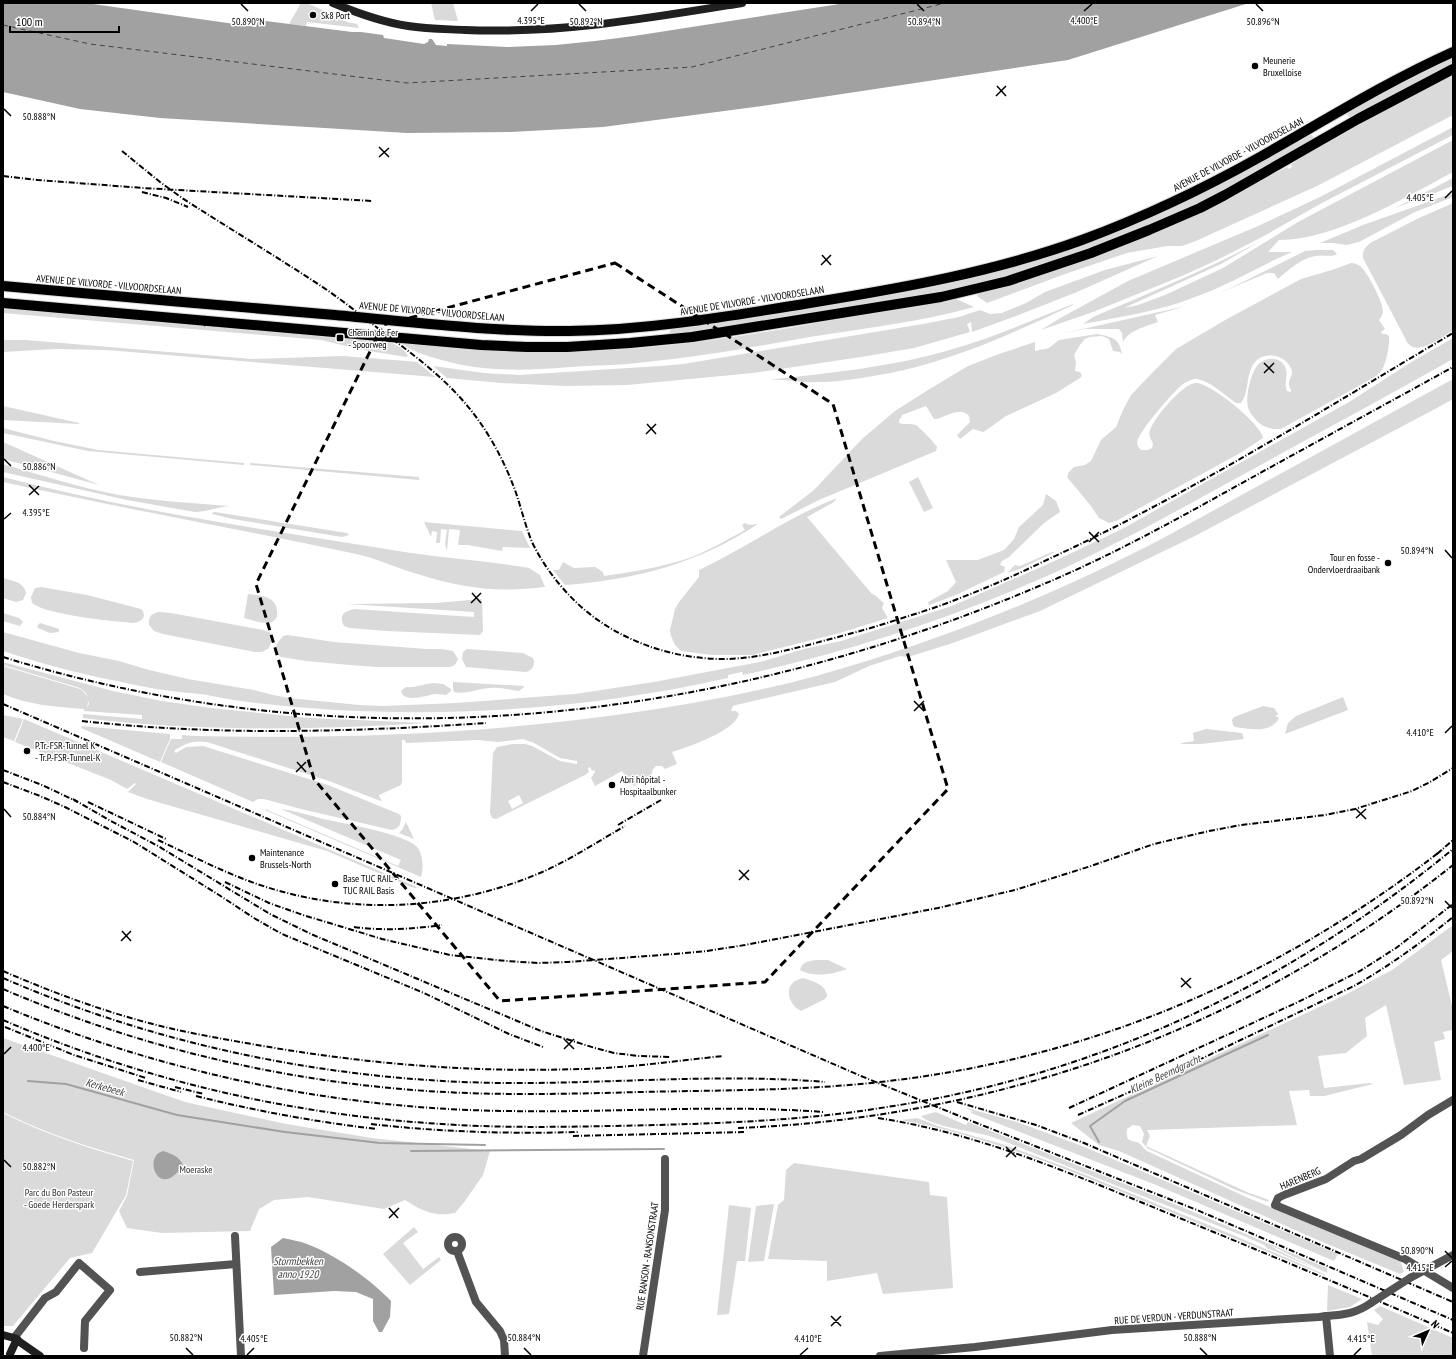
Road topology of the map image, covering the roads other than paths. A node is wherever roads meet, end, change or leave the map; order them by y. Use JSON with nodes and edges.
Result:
{"nodes":[{"id":1,"x":333,"y":3,"type":"edge"},
{"id":2,"x":742,"y":3,"type":"edge"},
{"id":3,"x":1453,"y":52,"type":"edge"},
{"id":4,"x":1453,"y":69,"type":"edge"},
{"id":5,"x":3,"y":286,"type":"edge"},
{"id":6,"x":3,"y":303,"type":"edge"},
{"id":7,"x":1453,"y":1100,"type":"edge"},
{"id":8,"x":665,"y":1158,"type":"dead end"},
{"id":9,"x":235,"y":1236,"type":"dead end"},
{"id":10,"x":458,"y":1251,"type":"dead end"},
{"id":11,"x":1453,"y":1254,"type":"edge"},
{"id":12,"x":236,"y":1264,"type":"junction"},
{"id":13,"x":1423,"y":1270,"type":"junction"},
{"id":14,"x":140,"y":1272,"type":"dead end"},
{"id":15,"x":1453,"y":1288,"type":"edge"},
{"id":16,"x":1326,"y":1316,"type":"junction"},
{"id":17,"x":3,"y":1335,"type":"edge"},
{"id":18,"x":15,"y":1339,"type":"junction"},
{"id":19,"x":84,"y":1348,"type":"dead end"},
{"id":20,"x":9,"y":1355,"type":"edge"},
{"id":21,"x":40,"y":1356,"type":"edge"},
{"id":22,"x":241,"y":1356,"type":"edge"},
{"id":23,"x":505,"y":1356,"type":"edge"},
{"id":24,"x":643,"y":1356,"type":"edge"},
{"id":25,"x":880,"y":1356,"type":"edge"},
{"id":26,"x":1330,"y":1356,"type":"edge"}],
"edges":[{"from":1,"to":2,"type":"main road"},
{"from":3,"to":5,"type":"main road","name":"AVENUE DE VILVORDE - VILVOORDSELAAN"},
{"from":4,"to":6,"type":"main road"},
{"from":7,"to":13,"type":"street","name":"HARENBERG"},
{"from":8,"to":24,"type":"street","name":"RUE RANSON - RANSONSTRAAT"},
{"from":9,"to":12,"type":"street"},
{"from":10,"to":23,"type":"street"},
{"from":11,"to":13,"type":"street","name":"RUE DE VERDUN - VERDUNSTRAAT"},
{"from":12,"to":14,"type":"street"},
{"from":12,"to":22,"type":"street"},
{"from":13,"to":15,"type":"street"},
{"from":13,"to":16,"type":"street","name":"RUE DE VERDUN - VERDUNSTRAAT","bridge":true},
{"from":16,"to":25,"type":"street","name":"RUE DE VERDUN - VERDUNSTRAAT"},
{"from":16,"to":26,"type":"street"},
{"from":17,"to":18,"type":"main road"},
{"from":18,"to":19,"type":"street"},
{"from":18,"to":20,"type":"main road"},
{"from":18,"to":21,"type":"main road"}]}
